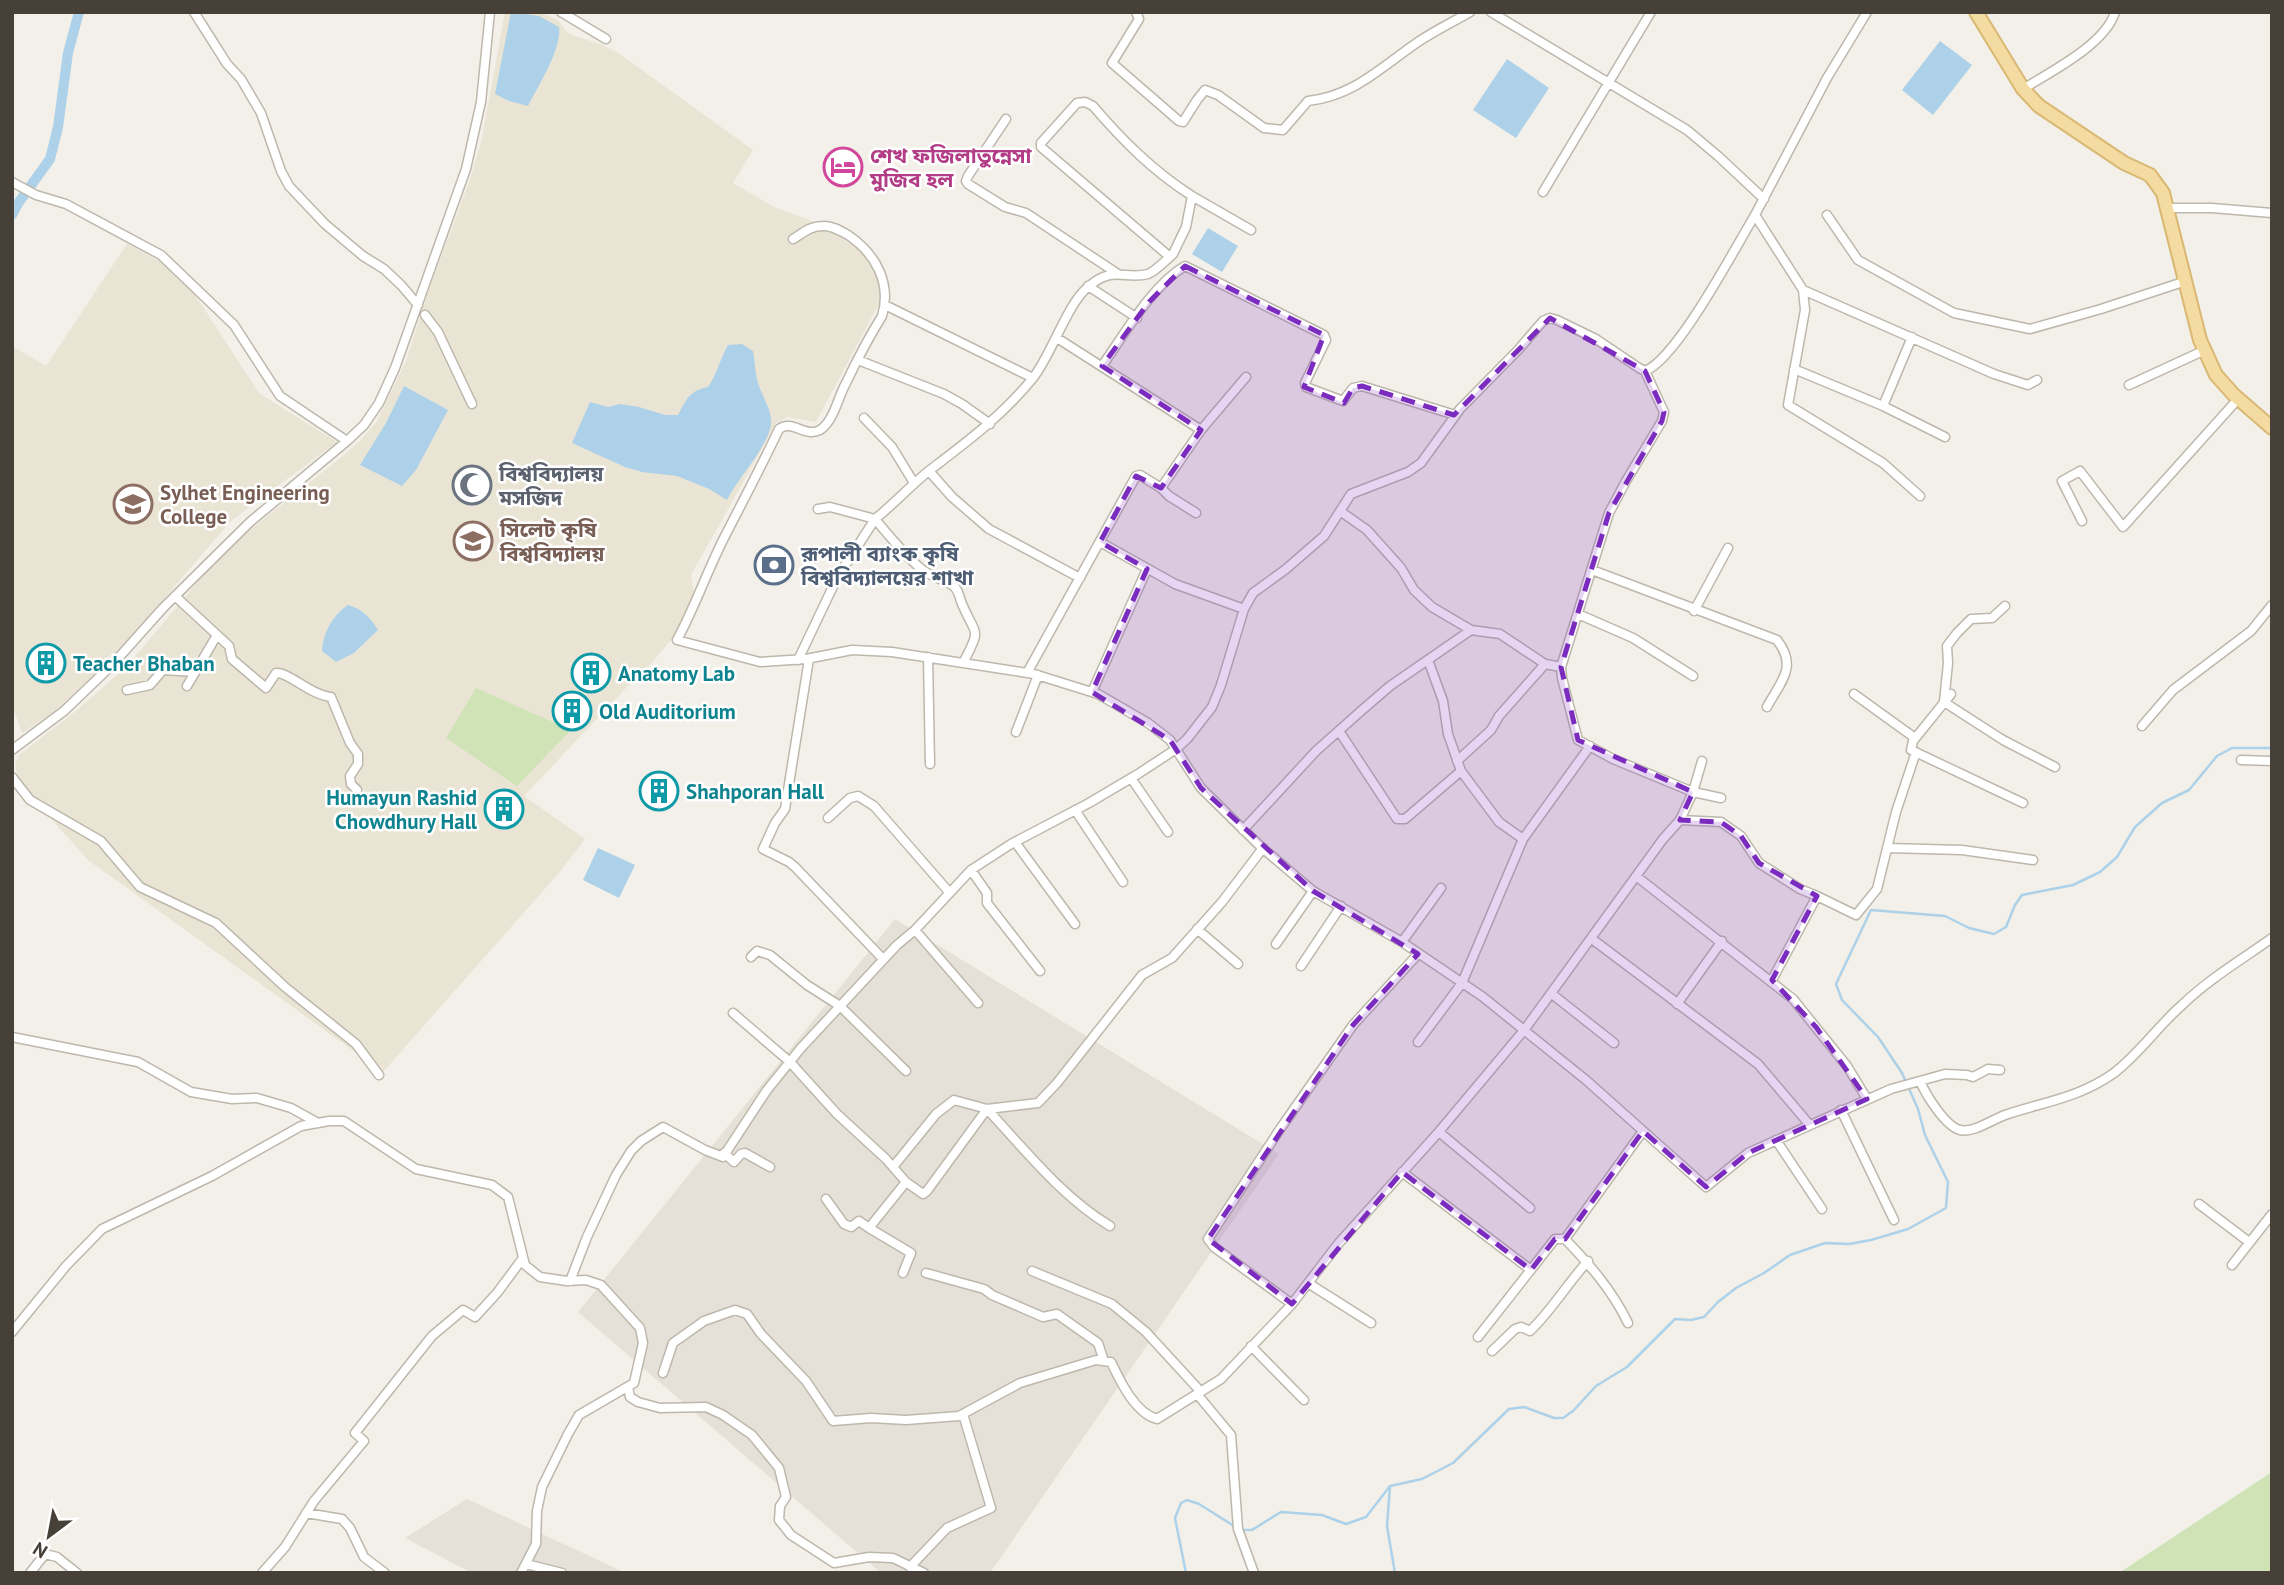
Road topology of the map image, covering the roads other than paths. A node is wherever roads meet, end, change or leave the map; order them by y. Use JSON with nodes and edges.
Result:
{"nodes":[{"id":1,"x":194,"y":12,"type":"edge"},
{"id":2,"x":490,"y":12,"type":"edge"},
{"id":3,"x":561,"y":12,"type":"edge"},
{"id":4,"x":1136,"y":12,"type":"edge"},
{"id":5,"x":1470,"y":12,"type":"edge"},
{"id":6,"x":1491,"y":12,"type":"edge"},
{"id":7,"x":1651,"y":12,"type":"edge"},
{"id":8,"x":1867,"y":12,"type":"edge"},
{"id":9,"x":1976,"y":12,"type":"edge"},
{"id":10,"x":2115,"y":12,"type":"edge"},
{"id":11,"x":606,"y":39,"type":"dead end"},
{"id":12,"x":1608,"y":83,"type":"junction"},
{"id":13,"x":2022,"y":89,"type":"junction"},
{"id":14,"x":1006,"y":119,"type":"dead end"},
{"id":15,"x":16,"y":185,"type":"edge"},
{"id":16,"x":1543,"y":192,"type":"dead end"},
{"id":17,"x":1192,"y":196,"type":"junction"},
{"id":18,"x":1763,"y":199,"type":"junction"},
{"id":19,"x":2166,"y":208,"type":"junction"},
{"id":20,"x":2272,"y":213,"type":"edge"},
{"id":21,"x":1755,"y":215,"type":"junction"},
{"id":22,"x":1827,"y":215,"type":"dead end"},
{"id":23,"x":1251,"y":230,"type":"dead end"},
{"id":24,"x":793,"y":239,"type":"dead end"},
{"id":25,"x":1170,"y":257,"type":"junction"},
{"id":26,"x":1118,"y":274,"type":"junction"},
{"id":27,"x":2186,"y":281,"type":"junction"},
{"id":28,"x":1088,"y":286,"type":"junction"},
{"id":29,"x":1803,"y":290,"type":"junction"},
{"id":30,"x":418,"y":305,"type":"junction"},
{"id":31,"x":886,"y":305,"type":"junction"},
{"id":32,"x":425,"y":315,"type":"dead end"},
{"id":33,"x":1137,"y":318,"type":"junction"},
{"id":34,"x":1912,"y":337,"type":"junction"},
{"id":35,"x":1057,"y":338,"type":"junction"},
{"id":36,"x":2205,"y":350,"type":"junction"},
{"id":37,"x":858,"y":360,"type":"junction"},
{"id":38,"x":1102,"y":366,"type":"junction"},
{"id":39,"x":1794,"y":369,"type":"junction"},
{"id":40,"x":1645,"y":371,"type":"junction"},
{"id":41,"x":1247,"y":377,"type":"dead end"},
{"id":42,"x":1033,"y":378,"type":"junction"},
{"id":43,"x":2037,"y":380,"type":"dead end"},
{"id":44,"x":2129,"y":386,"type":"dead end"},
{"id":45,"x":2238,"y":398,"type":"junction"},
{"id":46,"x":472,"y":404,"type":"dead end"},
{"id":47,"x":1883,"y":407,"type":"junction"},
{"id":48,"x":1455,"y":415,"type":"junction"},
{"id":49,"x":864,"y":418,"type":"dead end"},
{"id":50,"x":990,"y":424,"type":"junction"},
{"id":51,"x":2272,"y":428,"type":"edge"},
{"id":52,"x":1201,"y":430,"type":"junction"},
{"id":53,"x":1945,"y":437,"type":"dead end"},
{"id":54,"x":347,"y":441,"type":"junction"},
{"id":55,"x":929,"y":471,"type":"junction"},
{"id":56,"x":914,"y":484,"type":"junction"},
{"id":57,"x":1161,"y":488,"type":"junction"},
{"id":58,"x":1920,"y":496,"type":"dead end"},
{"id":59,"x":818,"y":509,"type":"dead end"},
{"id":60,"x":1340,"y":511,"type":"junction"},
{"id":61,"x":1196,"y":513,"type":"dead end"},
{"id":62,"x":875,"y":519,"type":"junction"},
{"id":63,"x":2082,"y":521,"type":"dead end"},
{"id":64,"x":1100,"y":542,"type":"junction"},
{"id":65,"x":1728,"y":548,"type":"dead end"},
{"id":66,"x":1147,"y":569,"type":"junction"},
{"id":67,"x":1592,"y":570,"type":"junction"},
{"id":68,"x":1080,"y":578,"type":"junction"},
{"id":69,"x":175,"y":596,"type":"junction"},
{"id":70,"x":2272,"y":605,"type":"edge"},
{"id":71,"x":2004,"y":606,"type":"dead end"},
{"id":72,"x":1244,"y":609,"type":"junction"},
{"id":73,"x":1694,"y":611,"type":"junction"},
{"id":74,"x":1578,"y":614,"type":"junction"},
{"id":75,"x":1471,"y":630,"type":"junction"},
{"id":76,"x":217,"y":635,"type":"junction"},
{"id":77,"x":928,"y":657,"type":"junction"},
{"id":78,"x":809,"y":659,"type":"junction"},
{"id":79,"x":797,"y":660,"type":"junction"},
{"id":80,"x":1428,"y":660,"type":"junction"},
{"id":81,"x":963,"y":663,"type":"junction"},
{"id":82,"x":1545,"y":664,"type":"junction"},
{"id":83,"x":1561,"y":667,"type":"junction"},
{"id":84,"x":195,"y":672,"type":"junction"},
{"id":85,"x":1027,"y":673,"type":"junction"},
{"id":86,"x":1038,"y":675,"type":"junction"},
{"id":87,"x":1693,"y":676,"type":"dead end"},
{"id":88,"x":187,"y":686,"type":"dead end"},
{"id":89,"x":127,"y":690,"type":"dead end"},
{"id":90,"x":1092,"y":692,"type":"junction"},
{"id":91,"x":1853,"y":694,"type":"dead end"},
{"id":92,"x":1951,"y":694,"type":"dead end"},
{"id":93,"x":1944,"y":702,"type":"junction"},
{"id":94,"x":1767,"y":707,"type":"dead end"},
{"id":95,"x":2141,"y":726,"type":"dead end"},
{"id":96,"x":1339,"y":731,"type":"junction"},
{"id":97,"x":1016,"y":732,"type":"dead end"},
{"id":98,"x":1916,"y":738,"type":"junction"},
{"id":99,"x":1590,"y":746,"type":"junction"},
{"id":100,"x":1175,"y":749,"type":"junction"},
{"id":101,"x":12,"y":750,"type":"edge"},
{"id":102,"x":1916,"y":752,"type":"junction"},
{"id":103,"x":2241,"y":760,"type":"dead end"},
{"id":104,"x":1457,"y":761,"type":"junction"},
{"id":105,"x":1702,"y":761,"type":"dead end"},
{"id":106,"x":2272,"y":761,"type":"edge"},
{"id":107,"x":930,"y":764,"type":"dead end"},
{"id":108,"x":2054,"y":767,"type":"dead end"},
{"id":109,"x":1461,"y":771,"type":"junction"},
{"id":110,"x":12,"y":777,"type":"edge"},
{"id":111,"x":1131,"y":778,"type":"junction"},
{"id":112,"x":357,"y":790,"type":"dead end"},
{"id":113,"x":1693,"y":792,"type":"junction"},
{"id":114,"x":1721,"y":798,"type":"dead end"},
{"id":115,"x":2023,"y":803,"type":"dead end"},
{"id":116,"x":1074,"y":810,"type":"junction"},
{"id":117,"x":828,"y":818,"type":"dead end"},
{"id":118,"x":1680,"y":820,"type":"junction"},
{"id":119,"x":1243,"y":830,"type":"junction"},
{"id":120,"x":1168,"y":832,"type":"dead end"},
{"id":121,"x":1523,"y":839,"type":"junction"},
{"id":122,"x":1015,"y":842,"type":"junction"},
{"id":123,"x":1263,"y":848,"type":"junction"},
{"id":124,"x":1888,"y":848,"type":"junction"},
{"id":125,"x":2033,"y":860,"type":"dead end"},
{"id":126,"x":971,"y":870,"type":"junction"},
{"id":127,"x":1636,"y":876,"type":"junction"},
{"id":128,"x":1123,"y":882,"type":"dead end"},
{"id":129,"x":1441,"y":888,"type":"dead end"},
{"id":130,"x":1313,"y":891,"type":"junction"},
{"id":131,"x":949,"y":892,"type":"junction"},
{"id":132,"x":1817,"y":897,"type":"junction"},
{"id":133,"x":1341,"y":906,"type":"junction"},
{"id":134,"x":1075,"y":924,"type":"dead end"},
{"id":135,"x":1197,"y":929,"type":"junction"},
{"id":136,"x":915,"y":930,"type":"junction"},
{"id":137,"x":2272,"y":938,"type":"edge"},
{"id":138,"x":1592,"y":939,"type":"junction"},
{"id":139,"x":1722,"y":941,"type":"junction"},
{"id":140,"x":1402,"y":942,"type":"junction"},
{"id":141,"x":1276,"y":944,"type":"dead end"},
{"id":142,"x":1418,"y":954,"type":"junction"},
{"id":143,"x":751,"y":957,"type":"dead end"},
{"id":144,"x":883,"y":959,"type":"junction"},
{"id":145,"x":1238,"y":964,"type":"dead end"},
{"id":146,"x":1301,"y":966,"type":"dead end"},
{"id":147,"x":1040,"y":971,"type":"dead end"},
{"id":148,"x":1772,"y":980,"type":"junction"},
{"id":149,"x":1462,"y":983,"type":"junction"},
{"id":150,"x":1552,"y":994,"type":"junction"},
{"id":151,"x":978,"y":1003,"type":"dead end"},
{"id":152,"x":1677,"y":1004,"type":"junction"},
{"id":153,"x":840,"y":1006,"type":"junction"},
{"id":154,"x":733,"y":1013,"type":"dead end"},
{"id":155,"x":1525,"y":1029,"type":"junction"},
{"id":156,"x":12,"y":1037,"type":"edge"},
{"id":157,"x":1418,"y":1042,"type":"dead end"},
{"id":158,"x":1614,"y":1043,"type":"dead end"},
{"id":159,"x":790,"y":1062,"type":"junction"},
{"id":160,"x":2000,"y":1070,"type":"dead end"},
{"id":161,"x":906,"y":1071,"type":"dead end"},
{"id":162,"x":379,"y":1075,"type":"dead end"},
{"id":163,"x":1920,"y":1081,"type":"junction"},
{"id":164,"x":1867,"y":1099,"type":"junction"},
{"id":165,"x":987,"y":1109,"type":"junction"},
{"id":166,"x":1841,"y":1110,"type":"junction"},
{"id":167,"x":318,"y":1123,"type":"junction"},
{"id":168,"x":1809,"y":1124,"type":"junction"},
{"id":169,"x":1439,"y":1132,"type":"junction"},
{"id":170,"x":1643,"y":1132,"type":"junction"},
{"id":171,"x":1776,"y":1140,"type":"junction"},
{"id":172,"x":724,"y":1153,"type":"junction"},
{"id":173,"x":770,"y":1167,"type":"dead end"},
{"id":174,"x":893,"y":1167,"type":"junction"},
{"id":175,"x":1402,"y":1172,"type":"junction"},
{"id":176,"x":906,"y":1182,"type":"junction"},
{"id":177,"x":826,"y":1199,"type":"dead end"},
{"id":178,"x":2199,"y":1205,"type":"dead end"},
{"id":179,"x":1530,"y":1208,"type":"dead end"},
{"id":180,"x":1822,"y":1209,"type":"dead end"},
{"id":181,"x":2272,"y":1214,"type":"edge"},
{"id":182,"x":1894,"y":1220,"type":"dead end"},
{"id":183,"x":1110,"y":1226,"type":"dead end"},
{"id":184,"x":869,"y":1228,"type":"junction"},
{"id":185,"x":1565,"y":1239,"type":"junction"},
{"id":186,"x":2249,"y":1242,"type":"junction"},
{"id":187,"x":523,"y":1258,"type":"junction"},
{"id":188,"x":1588,"y":1261,"type":"junction"},
{"id":189,"x":2232,"y":1265,"type":"dead end"},
{"id":190,"x":1531,"y":1270,"type":"junction"},
{"id":191,"x":1032,"y":1271,"type":"dead end"},
{"id":192,"x":903,"y":1273,"type":"dead end"},
{"id":193,"x":926,"y":1273,"type":"dead end"},
{"id":194,"x":570,"y":1281,"type":"junction"},
{"id":195,"x":1308,"y":1283,"type":"junction"},
{"id":196,"x":1292,"y":1304,"type":"junction"},
{"id":197,"x":1629,"y":1323,"type":"dead end"},
{"id":198,"x":1371,"y":1324,"type":"dead end"},
{"id":199,"x":12,"y":1332,"type":"edge"},
{"id":200,"x":1478,"y":1338,"type":"dead end"},
{"id":201,"x":1251,"y":1346,"type":"junction"},
{"id":202,"x":1492,"y":1351,"type":"dead end"},
{"id":203,"x":1104,"y":1361,"type":"junction"},
{"id":204,"x":663,"y":1373,"type":"dead end"},
{"id":205,"x":628,"y":1387,"type":"junction"},
{"id":206,"x":1199,"y":1393,"type":"junction"},
{"id":207,"x":1304,"y":1399,"type":"dead end"},
{"id":208,"x":963,"y":1414,"type":"junction"},
{"id":209,"x":306,"y":1513,"type":"junction"},
{"id":210,"x":526,"y":1564,"type":"junction"},
{"id":211,"x":910,"y":1567,"type":"junction"},
{"id":212,"x":30,"y":1573,"type":"edge"},
{"id":213,"x":77,"y":1573,"type":"edge"},
{"id":214,"x":262,"y":1573,"type":"edge"},
{"id":215,"x":385,"y":1573,"type":"edge"},
{"id":216,"x":521,"y":1573,"type":"edge"},
{"id":217,"x":562,"y":1573,"type":"edge"},
{"id":218,"x":924,"y":1573,"type":"edge"},
{"id":219,"x":1254,"y":1573,"type":"edge"}],
"edges":[{"from":1,"to":30,"type":"street"},
{"from":2,"to":30,"type":"street"},
{"from":3,"to":11,"type":"street"},
{"from":4,"to":5,"type":"street"},
{"from":6,"to":12,"type":"street"},
{"from":7,"to":12,"type":"street"},
{"from":8,"to":18,"type":"street"},
{"from":9,"to":13,"type":"main road"},
{"from":10,"to":13,"type":"street"},
{"from":12,"to":16,"type":"street"},
{"from":12,"to":18,"type":"street"},
{"from":13,"to":19,"type":"main road"},
{"from":14,"to":26,"type":"street"},
{"from":15,"to":54,"type":"street"},
{"from":17,"to":23,"type":"street"},
{"from":17,"to":25,"type":"street"},
{"from":17,"to":25,"type":"street"},
{"from":18,"to":21,"type":"street"},
{"from":19,"to":20,"type":"street"},
{"from":19,"to":27,"type":"main road"},
{"from":21,"to":29,"type":"street"},
{"from":21,"to":40,"type":"street"},
{"from":22,"to":27,"type":"street"},
{"from":24,"to":31,"type":"street"},
{"from":25,"to":26,"type":"street"},
{"from":26,"to":28,"type":"street"},
{"from":27,"to":36,"type":"main road"},
{"from":28,"to":33,"type":"street"},
{"from":28,"to":35,"type":"street"},
{"from":29,"to":34,"type":"street"},
{"from":29,"to":39,"type":"street"},
{"from":30,"to":54,"type":"street"},
{"from":31,"to":37,"type":"street"},
{"from":31,"to":42,"type":"street"},
{"from":32,"to":46,"type":"street"},
{"from":33,"to":38,"type":"street"},
{"from":33,"to":48,"type":"street"},
{"from":34,"to":43,"type":"street"},
{"from":34,"to":47,"type":"street"},
{"from":35,"to":38,"type":"street"},
{"from":35,"to":42,"type":"street"},
{"from":36,"to":44,"type":"street"},
{"from":36,"to":45,"type":"main road"},
{"from":37,"to":50,"type":"street"},
{"from":37,"to":79,"type":"street"},
{"from":38,"to":52,"type":"street"},
{"from":39,"to":47,"type":"street"},
{"from":39,"to":58,"type":"street"},
{"from":40,"to":48,"type":"street"},
{"from":40,"to":67,"type":"street"},
{"from":41,"to":52,"type":"street"},
{"from":42,"to":50,"type":"street"},
{"from":45,"to":51,"type":"main road"},
{"from":45,"to":63,"type":"street"},
{"from":47,"to":53,"type":"street"},
{"from":48,"to":60,"type":"street"},
{"from":49,"to":56,"type":"street"},
{"from":50,"to":55,"type":"street"},
{"from":52,"to":57,"type":"street"},
{"from":54,"to":69,"type":"street"},
{"from":55,"to":56,"type":"street"},
{"from":55,"to":68,"type":"street"},
{"from":56,"to":62,"type":"street"},
{"from":57,"to":61,"type":"street"},
{"from":57,"to":64,"type":"street"},
{"from":59,"to":62,"type":"street"},
{"from":60,"to":72,"type":"street"},
{"from":60,"to":75,"type":"street"},
{"from":62,"to":79,"type":"street"},
{"from":62,"to":81,"type":"street"},
{"from":64,"to":66,"type":"street"},
{"from":64,"to":68,"type":"street"},
{"from":65,"to":73,"type":"street"},
{"from":66,"to":72,"type":"street"},
{"from":66,"to":90,"type":"street"},
{"from":67,"to":73,"type":"street"},
{"from":67,"to":74,"type":"street"},
{"from":68,"to":85,"type":"street"},
{"from":69,"to":76,"type":"street"},
{"from":69,"to":101,"type":"street"},
{"from":70,"to":95,"type":"street"},
{"from":71,"to":93,"type":"street"},
{"from":72,"to":100,"type":"street"},
{"from":73,"to":94,"type":"street"},
{"from":74,"to":83,"type":"street"},
{"from":74,"to":87,"type":"street"},
{"from":75,"to":80,"type":"street"},
{"from":75,"to":82,"type":"street"},
{"from":76,"to":84,"type":"street"},
{"from":76,"to":112,"type":"street"},
{"from":77,"to":78,"type":"street"},
{"from":77,"to":81,"type":"street"},
{"from":77,"to":107,"type":"street"},
{"from":78,"to":79,"type":"street"},
{"from":78,"to":144,"type":"street"},
{"from":80,"to":96,"type":"street"},
{"from":80,"to":104,"type":"street"},
{"from":81,"to":85,"type":"street"},
{"from":82,"to":83,"type":"street"},
{"from":82,"to":104,"type":"street"},
{"from":83,"to":99,"type":"street"},
{"from":84,"to":88,"type":"street"},
{"from":84,"to":89,"type":"street"},
{"from":85,"to":86,"type":"street"},
{"from":86,"to":90,"type":"street"},
{"from":86,"to":97,"type":"street"},
{"from":90,"to":100,"type":"street"},
{"from":91,"to":98,"type":"street"},
{"from":92,"to":93,"type":"street"},
{"from":93,"to":98,"type":"street"},
{"from":93,"to":108,"type":"street"},
{"from":96,"to":109,"type":"street"},
{"from":96,"to":119,"type":"street"},
{"from":98,"to":102,"type":"street"},
{"from":99,"to":113,"type":"street"},
{"from":99,"to":121,"type":"street"},
{"from":100,"to":111,"type":"street"},
{"from":100,"to":119,"type":"street"},
{"from":102,"to":115,"type":"street"},
{"from":102,"to":124,"type":"street"},
{"from":103,"to":106,"type":"street"},
{"from":104,"to":109,"type":"street"},
{"from":105,"to":113,"type":"street"},
{"from":109,"to":121,"type":"street"},
{"from":110,"to":162,"type":"street"},
{"from":111,"to":116,"type":"street"},
{"from":111,"to":120,"type":"street"},
{"from":113,"to":114,"type":"street"},
{"from":113,"to":118,"type":"street"},
{"from":116,"to":122,"type":"street"},
{"from":116,"to":128,"type":"street"},
{"from":117,"to":131,"type":"street"},
{"from":118,"to":127,"type":"street"},
{"from":118,"to":132,"type":"street"},
{"from":119,"to":123,"type":"street"},
{"from":121,"to":149,"type":"street"},
{"from":122,"to":126,"type":"street"},
{"from":122,"to":134,"type":"street"},
{"from":123,"to":130,"type":"street"},
{"from":123,"to":135,"type":"street"},
{"from":124,"to":125,"type":"street"},
{"from":124,"to":132,"type":"street"},
{"from":126,"to":131,"type":"street"},
{"from":126,"to":147,"type":"street"},
{"from":127,"to":138,"type":"street"},
{"from":127,"to":139,"type":"street"},
{"from":129,"to":140,"type":"street"},
{"from":130,"to":133,"type":"street"},
{"from":130,"to":141,"type":"street"},
{"from":131,"to":136,"type":"street"},
{"from":132,"to":148,"type":"street"},
{"from":133,"to":140,"type":"street"},
{"from":133,"to":146,"type":"street"},
{"from":135,"to":145,"type":"street"},
{"from":135,"to":165,"type":"street"},
{"from":136,"to":144,"type":"street"},
{"from":136,"to":151,"type":"street"},
{"from":137,"to":163,"type":"street"},
{"from":138,"to":150,"type":"street"},
{"from":138,"to":152,"type":"street"},
{"from":139,"to":148,"type":"street"},
{"from":139,"to":152,"type":"street"},
{"from":140,"to":142,"type":"street"},
{"from":142,"to":149,"type":"street"},
{"from":142,"to":196,"type":"street"},
{"from":143,"to":153,"type":"street"},
{"from":144,"to":153,"type":"street"},
{"from":148,"to":164,"type":"street"},
{"from":149,"to":155,"type":"street"},
{"from":149,"to":157,"type":"street"},
{"from":150,"to":155,"type":"street"},
{"from":150,"to":158,"type":"street"},
{"from":152,"to":168,"type":"street"},
{"from":153,"to":159,"type":"street"},
{"from":153,"to":161,"type":"street"},
{"from":154,"to":159,"type":"street"},
{"from":155,"to":169,"type":"street"},
{"from":155,"to":170,"type":"street"},
{"from":156,"to":167,"type":"street"},
{"from":159,"to":172,"type":"street"},
{"from":159,"to":174,"type":"street"},
{"from":160,"to":163,"type":"street"},
{"from":163,"to":164,"type":"street"},
{"from":164,"to":166,"type":"street"},
{"from":165,"to":174,"type":"street"},
{"from":165,"to":176,"type":"street"},
{"from":165,"to":183,"type":"street"},
{"from":166,"to":168,"type":"street"},
{"from":166,"to":182,"type":"street"},
{"from":167,"to":187,"type":"street"},
{"from":167,"to":199,"type":"street"},
{"from":168,"to":171,"type":"street"},
{"from":169,"to":175,"type":"street"},
{"from":169,"to":179,"type":"street"},
{"from":170,"to":171,"type":"street"},
{"from":170,"to":185,"type":"street"},
{"from":171,"to":180,"type":"street"},
{"from":172,"to":173,"type":"street"},
{"from":172,"to":194,"type":"street"},
{"from":174,"to":176,"type":"street"},
{"from":175,"to":190,"type":"street"},
{"from":175,"to":195,"type":"street"},
{"from":176,"to":184,"type":"street"},
{"from":177,"to":184,"type":"street"},
{"from":178,"to":186,"type":"street"},
{"from":181,"to":186,"type":"street"},
{"from":184,"to":192,"type":"street"},
{"from":185,"to":188,"type":"street"},
{"from":185,"to":190,"type":"street"},
{"from":186,"to":189,"type":"street"},
{"from":187,"to":194,"type":"street"},
{"from":187,"to":209,"type":"street"},
{"from":188,"to":197,"type":"street"},
{"from":188,"to":202,"type":"street"},
{"from":190,"to":200,"type":"street"},
{"from":191,"to":206,"type":"street"},
{"from":193,"to":203,"type":"street"},
{"from":194,"to":205,"type":"street"},
{"from":195,"to":196,"type":"street"},
{"from":195,"to":198,"type":"street"},
{"from":196,"to":201,"type":"street"},
{"from":201,"to":206,"type":"street"},
{"from":201,"to":207,"type":"street"},
{"from":203,"to":206,"type":"street"},
{"from":203,"to":208,"type":"street"},
{"from":204,"to":208,"type":"street"},
{"from":205,"to":210,"type":"street"},
{"from":205,"to":211,"type":"street"},
{"from":206,"to":219,"type":"street"},
{"from":208,"to":211,"type":"street"},
{"from":209,"to":214,"type":"street"},
{"from":209,"to":215,"type":"street"},
{"from":210,"to":216,"type":"street"},
{"from":210,"to":217,"type":"street"},
{"from":211,"to":218,"type":"street"},
{"from":212,"to":213,"type":"street"}]}
